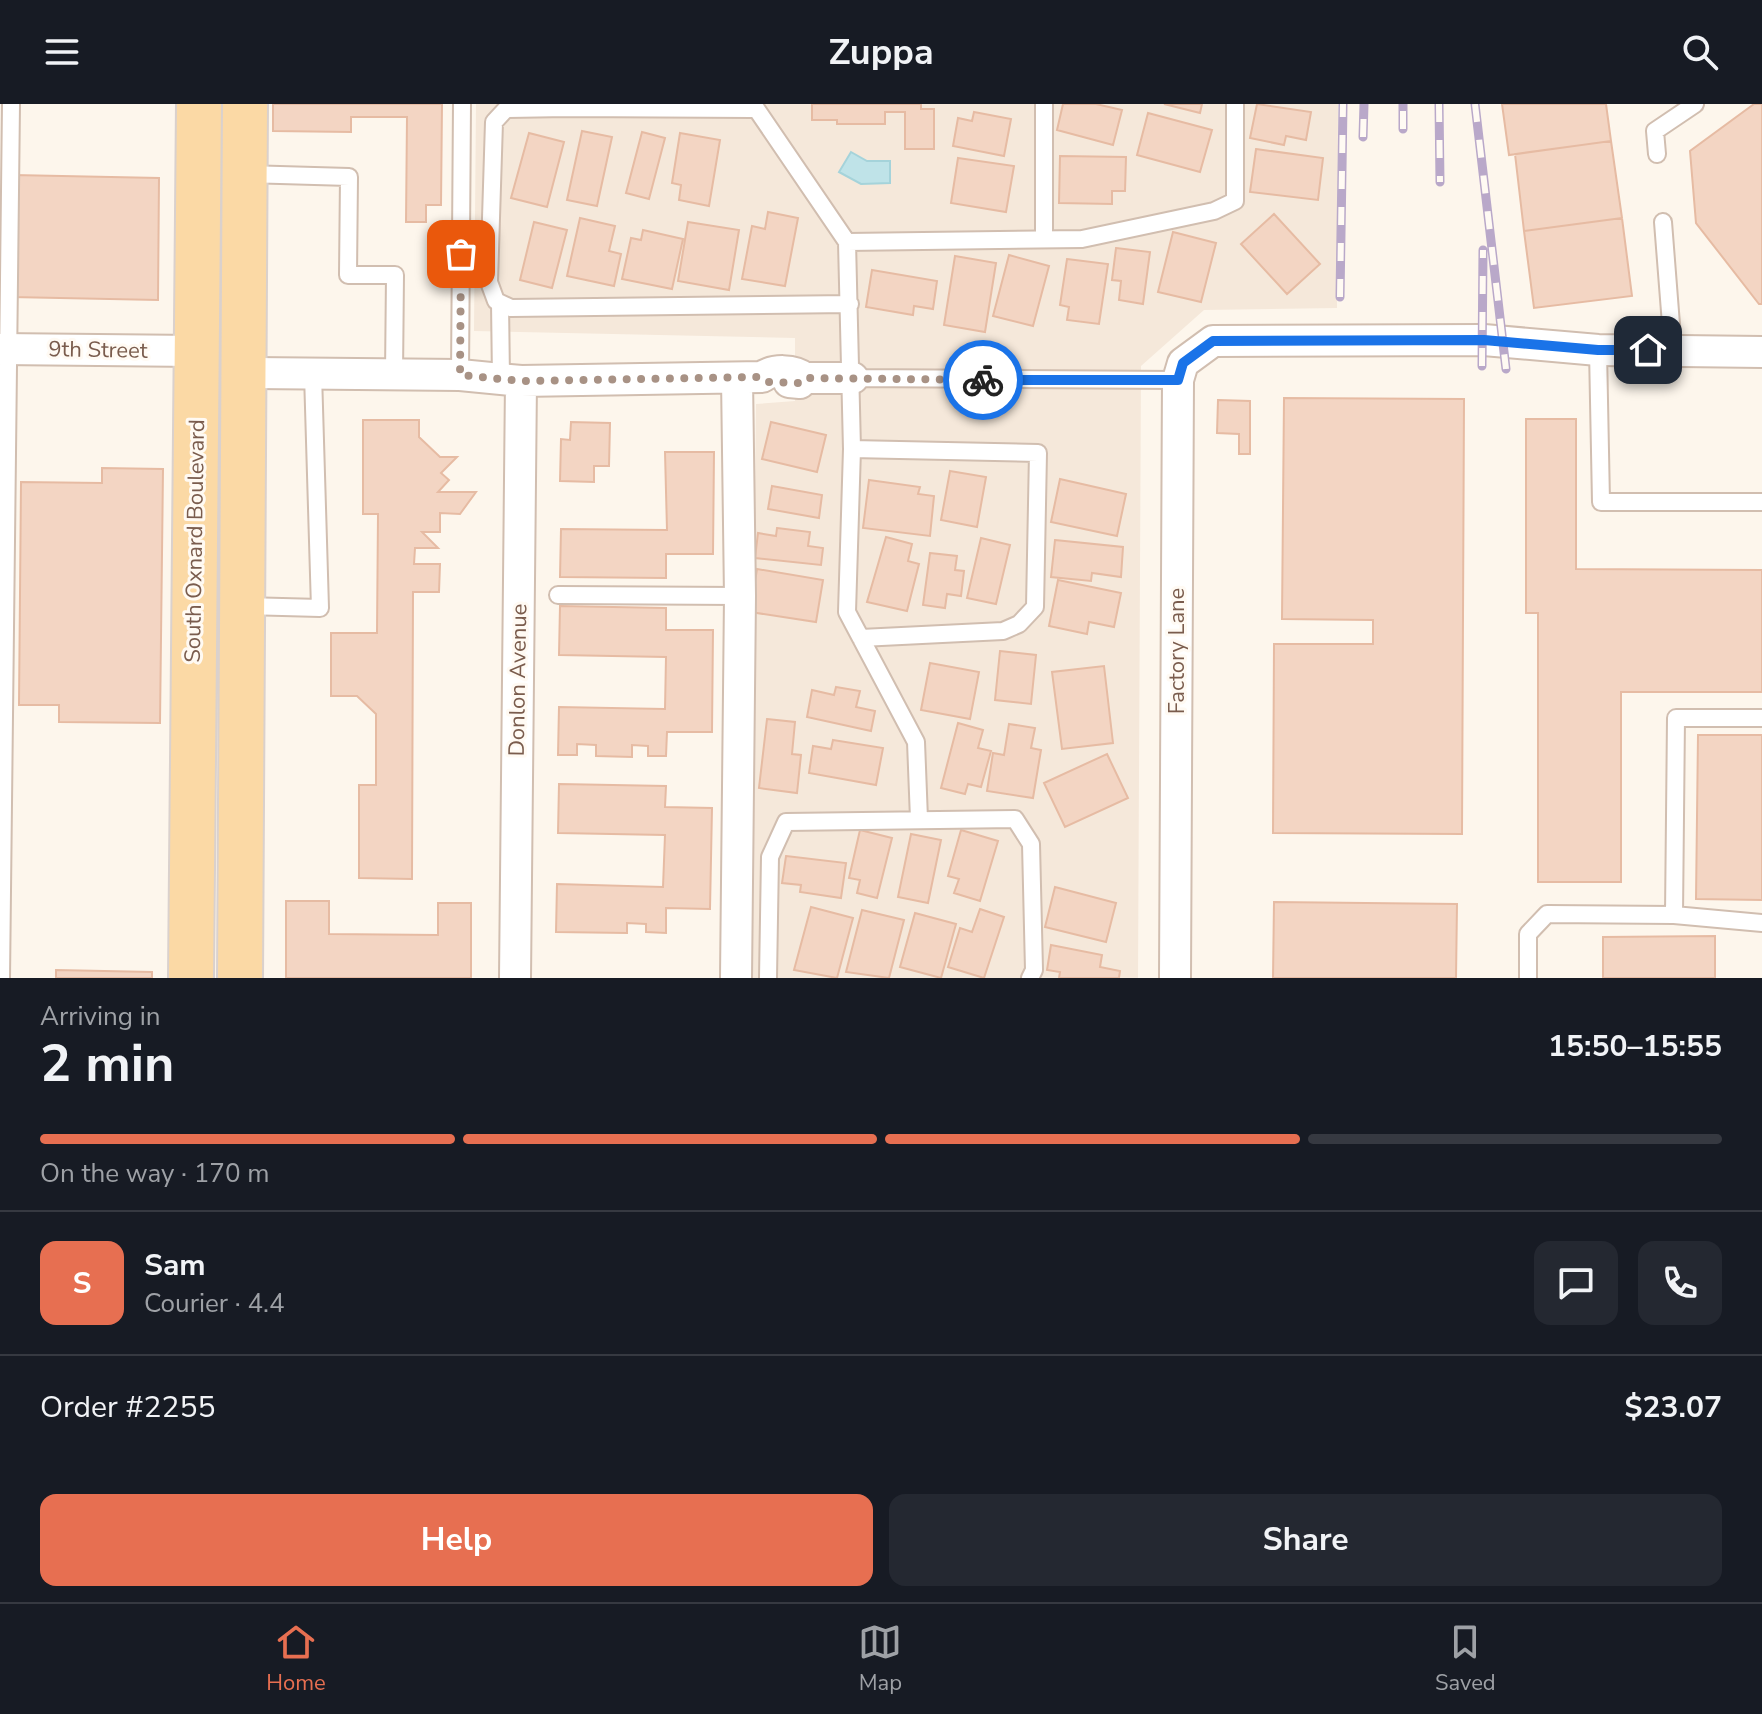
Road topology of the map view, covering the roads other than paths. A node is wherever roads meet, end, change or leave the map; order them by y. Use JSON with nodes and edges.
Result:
{"nodes":[{"id":1,"x":11,"y":104,"type":"edge"},
{"id":2,"x":199,"y":104,"type":"edge"},
{"id":3,"x":245,"y":104,"type":"edge"},
{"id":4,"x":462,"y":104,"type":"edge"},
{"id":5,"x":1044,"y":104,"type":"edge"},
{"id":6,"x":1235,"y":104,"type":"edge"},
{"id":7,"x":1695,"y":104,"type":"edge"},
{"id":8,"x":567,"y":106,"type":"edge"},
{"id":9,"x":753,"y":106,"type":"edge"},
{"id":10,"x":1657,"y":154,"type":"dead end"},
{"id":11,"x":244,"y":174,"type":"junction"},
{"id":12,"x":1663,"y":222,"type":"dead end"},
{"id":13,"x":1044,"y":239,"type":"junction"},
{"id":14,"x":847,"y":242,"type":"junction"},
{"id":15,"x":500,"y":303,"type":"junction"},
{"id":16,"x":850,"y":304,"type":"junction"},
{"id":17,"x":4,"y":349,"type":"edge"},
{"id":18,"x":1598,"y":350,"type":"junction"},
{"id":19,"x":1673,"y":350,"type":"junction"},
{"id":20,"x":196,"y":351,"type":"junction"},
{"id":21,"x":1762,"y":352,"type":"edge"},
{"id":22,"x":243,"y":373,"type":"junction"},
{"id":23,"x":313,"y":374,"type":"junction"},
{"id":24,"x":394,"y":374,"type":"junction"},
{"id":25,"x":460,"y":375,"type":"junction"},
{"id":26,"x":749,"y":377,"type":"junction"},
{"id":27,"x":853,"y":378,"type":"junction"},
{"id":28,"x":511,"y":380,"type":"junction"},
{"id":29,"x":1178,"y":380,"type":"junction"},
{"id":30,"x":852,"y":449,"type":"junction"},
{"id":31,"x":1762,"y":502,"type":"edge"},
{"id":32,"x":558,"y":595,"type":"dead end"},
{"id":33,"x":740,"y":596,"type":"junction"},
{"id":34,"x":242,"y":606,"type":"junction"},
{"id":35,"x":861,"y":638,"type":"junction"},
{"id":36,"x":1762,"y":718,"type":"edge"},
{"id":37,"x":919,"y":819,"type":"junction"},
{"id":38,"x":1674,"y":915,"type":"junction"},
{"id":39,"x":1762,"y":923,"type":"edge"},
{"id":40,"x":1,"y":978,"type":"edge"},
{"id":41,"x":191,"y":978,"type":"edge"},
{"id":42,"x":240,"y":978,"type":"edge"},
{"id":43,"x":515,"y":978,"type":"edge"},
{"id":44,"x":736,"y":978,"type":"edge"},
{"id":45,"x":768,"y":978,"type":"edge"},
{"id":46,"x":1030,"y":978,"type":"edge"},
{"id":47,"x":1175,"y":978,"type":"edge"},
{"id":48,"x":1528,"y":978,"type":"edge"}],
"edges":[{"from":1,"to":17,"type":"lane"},
{"from":2,"to":20,"type":"main road","name":"South Oxnard Boulevard"},
{"from":3,"to":11,"type":"main road","name":"South Oxnard Boulevard"},
{"from":4,"to":25,"type":"lane"},
{"from":5,"to":13,"type":"lane"},
{"from":6,"to":13,"type":"lane"},
{"from":7,"to":10,"type":"lane"},
{"from":8,"to":9,"type":"lane"},
{"from":8,"to":15,"type":"lane"},
{"from":9,"to":14,"type":"lane"},
{"from":11,"to":22,"type":"main road","name":"South Oxnard Boulevard"},
{"from":11,"to":24,"type":"lane"},
{"from":12,"to":19,"type":"lane"},
{"from":13,"to":14,"type":"lane"},
{"from":14,"to":16,"type":"lane"},
{"from":15,"to":16,"type":"lane"},
{"from":15,"to":28,"type":"lane"},
{"from":16,"to":27,"type":"lane"},
{"from":17,"to":20,"type":"street","name":"9th Street"},
{"from":17,"to":40,"type":"lane"},
{"from":18,"to":19,"type":"street"},
{"from":18,"to":29,"type":"street"},
{"from":18,"to":31,"type":"lane"},
{"from":19,"to":21,"type":"street"},
{"from":20,"to":22,"type":"main road"},
{"from":20,"to":41,"type":"main road","name":"South Oxnard Boulevard"},
{"from":22,"to":23,"type":"street"},
{"from":22,"to":34,"type":"main road","name":"South Oxnard Boulevard"},
{"from":23,"to":24,"type":"street"},
{"from":23,"to":34,"type":"lane"},
{"from":24,"to":25,"type":"street"},
{"from":25,"to":28,"type":"street"},
{"from":26,"to":27,"type":"street"},
{"from":26,"to":28,"type":"street"},
{"from":26,"to":33,"type":"street"},
{"from":27,"to":29,"type":"lane"},
{"from":27,"to":30,"type":"lane"},
{"from":28,"to":43,"type":"street","name":"Donlon Avenue"},
{"from":29,"to":47,"type":"street","name":"Factory Lane"},
{"from":30,"to":35,"type":"lane"},
{"from":30,"to":35,"type":"lane"},
{"from":32,"to":33,"type":"lane"},
{"from":33,"to":44,"type":"street"},
{"from":34,"to":42,"type":"main road","name":"South Oxnard Boulevard"},
{"from":35,"to":37,"type":"lane"},
{"from":36,"to":38,"type":"lane"},
{"from":37,"to":45,"type":"lane"},
{"from":37,"to":46,"type":"lane"},
{"from":38,"to":39,"type":"lane"},
{"from":38,"to":48,"type":"lane"}]}
